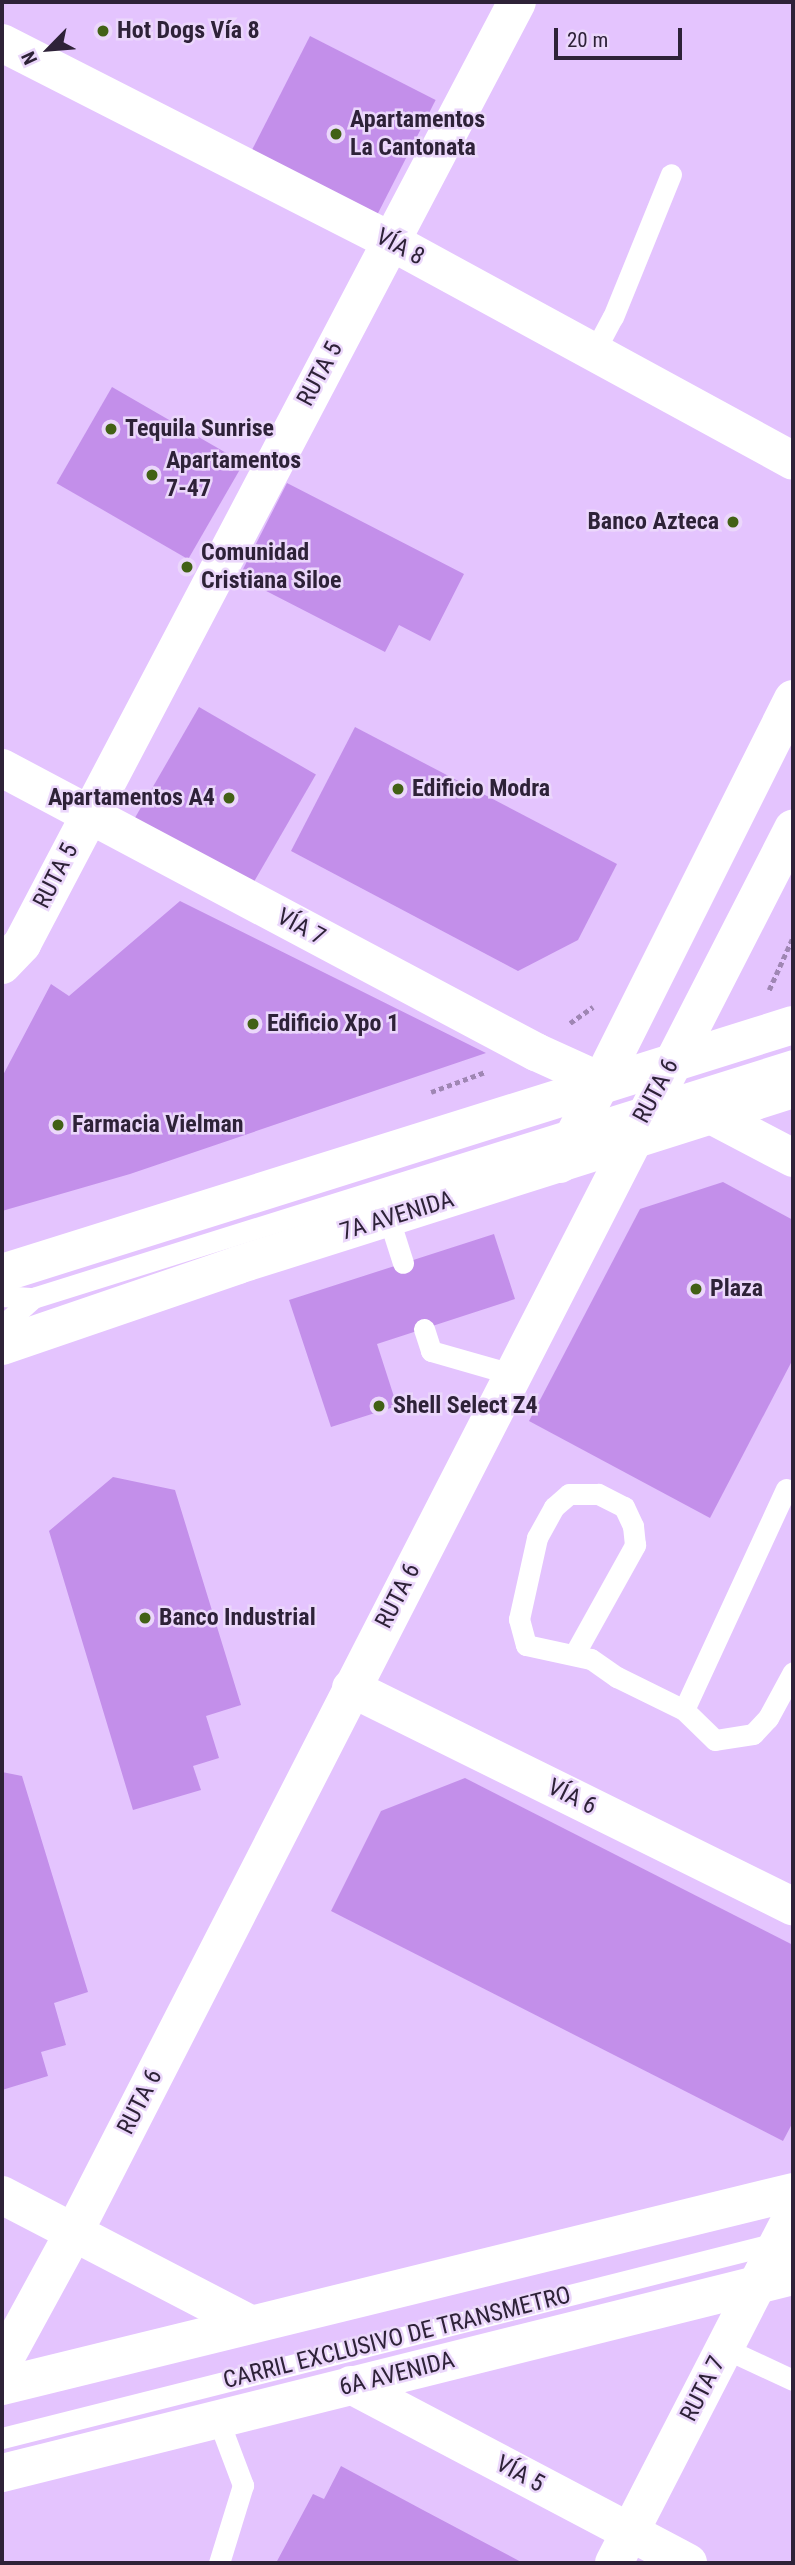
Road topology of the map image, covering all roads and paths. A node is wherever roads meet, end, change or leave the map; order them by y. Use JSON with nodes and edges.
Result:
{"nodes":[{"id":1,"x":517,"y":2,"type":"edge"},
{"id":2,"x":2,"y":43,"type":"edge"},
{"id":3,"x":671,"y":174,"type":"dead end"},
{"id":4,"x":390,"y":242,"type":"junction"},
{"id":5,"x":594,"y":352,"type":"junction"},
{"id":6,"x":793,"y":461,"type":"edge"},
{"id":7,"x":793,"y":699,"type":"edge"},
{"id":8,"x":2,"y":768,"type":"edge"},
{"id":9,"x":87,"y":814,"type":"junction"},
{"id":10,"x":793,"y":829,"type":"edge"},
{"id":11,"x":793,"y":937,"type":"edge"},
{"id":12,"x":2,"y":965,"type":"edge"},
{"id":13,"x":768,"y":993,"type":"dead end"},
{"id":14,"x":793,"y":1025,"type":"edge"},
{"id":15,"x":793,"y":1060,"type":"edge"},
{"id":16,"x":671,"y":1063,"type":"junction"},
{"id":17,"x":602,"y":1083,"type":"junction"},
{"id":18,"x":793,"y":1089,"type":"edge"},
{"id":19,"x":650,"y":1104,"type":"junction"},
{"id":20,"x":709,"y":1114,"type":"junction"},
{"id":21,"x":582,"y":1125,"type":"junction"},
{"id":22,"x":630,"y":1141,"type":"junction"},
{"id":23,"x":793,"y":1158,"type":"edge"},
{"id":24,"x":560,"y":1164,"type":"junction"},
{"id":25,"x":389,"y":1219,"type":"junction"},
{"id":26,"x":403,"y":1263,"type":"dead end"},
{"id":27,"x":2,"y":1273,"type":"edge"},
{"id":28,"x":2,"y":1296,"type":"edge"},
{"id":29,"x":33,"y":1298,"type":"junction"},
{"id":30,"x":2,"y":1326,"type":"edge"},
{"id":31,"x":424,"y":1329,"type":"dead end"},
{"id":32,"x":2,"y":1346,"type":"edge"},
{"id":33,"x":511,"y":1374,"type":"junction"},
{"id":34,"x":786,"y":1489,"type":"dead end"},
{"id":35,"x":575,"y":1653,"type":"junction"},
{"id":36,"x":793,"y":1672,"type":"edge"},
{"id":37,"x":351,"y":1688,"type":"junction"},
{"id":38,"x":684,"y":1710,"type":"junction"},
{"id":39,"x":793,"y":1906,"type":"edge"},
{"id":40,"x":793,"y":2192,"type":"edge"},
{"id":41,"x":2,"y":2195,"type":"edge"},
{"id":42,"x":74,"y":2232,"type":"junction"},
{"id":43,"x":790,"y":2243,"type":"edge"},
{"id":44,"x":754,"y":2286,"type":"junction"},
{"id":45,"x":248,"y":2323,"type":"junction"},
{"id":46,"x":724,"y":2348,"type":"junction"},
{"id":47,"x":2,"y":2364,"type":"edge"},
{"id":48,"x":793,"y":2381,"type":"edge"},
{"id":49,"x":351,"y":2385,"type":"junction"},
{"id":50,"x":2,"y":2386,"type":"edge"},
{"id":51,"x":218,"y":2419,"type":"junction"},
{"id":52,"x":2,"y":2438,"type":"edge"},
{"id":53,"x":2,"y":2473,"type":"edge"},
{"id":54,"x":622,"y":2548,"type":"edge"},
{"id":55,"x":219,"y":2563,"type":"edge"},
{"id":56,"x":688,"y":2563,"type":"edge"}],
"edges":[{"from":1,"to":4,"type":"main road","name":"RUTA 5"},
{"from":2,"to":4,"type":"main road","name":"VÍA 8"},
{"from":3,"to":5,"type":"lane"},
{"from":4,"to":5,"type":"main road","name":"VÍA 8"},
{"from":4,"to":9,"type":"main road","name":"RUTA 5"},
{"from":5,"to":6,"type":"main road","name":"VÍA 8"},
{"from":7,"to":17,"type":"main road","name":"RUTA 6"},
{"from":8,"to":9,"type":"main road","name":"VÍA 7"},
{"from":9,"to":12,"type":"main road","name":"RUTA 5"},
{"from":9,"to":17,"type":"main road","name":"VÍA 7"},
{"from":10,"to":16,"type":"main road","name":"RUTA 6"},
{"from":11,"to":13,"type":"path"},
{"from":14,"to":16,"type":"main road"},
{"from":15,"to":19,"type":"lane"},
{"from":16,"to":17,"type":"main road"},
{"from":16,"to":19,"type":"main road","name":"RUTA 6"},
{"from":17,"to":21,"type":"main road","name":"RUTA 6"},
{"from":17,"to":27,"type":"main road"},
{"from":18,"to":20,"type":"main road","name":"7A AVENIDA"},
{"from":19,"to":21,"type":"lane"},
{"from":19,"to":22,"type":"main road","name":"RUTA 6"},
{"from":20,"to":22,"type":"main road","name":"7A AVENIDA"},
{"from":20,"to":23,"type":"main road"},
{"from":21,"to":24,"type":"main road","name":"RUTA 6"},
{"from":21,"to":29,"type":"lane"},
{"from":22,"to":24,"type":"main road","name":"7A AVENIDA"},
{"from":22,"to":33,"type":"main road","name":"RUTA 6"},
{"from":24,"to":25,"type":"main road","name":"7A AVENIDA"},
{"from":25,"to":26,"type":"lane"},
{"from":25,"to":32,"type":"main road","name":"7A AVENIDA"},
{"from":28,"to":29,"type":"lane"},
{"from":29,"to":30,"type":"lane"},
{"from":31,"to":33,"type":"lane"},
{"from":33,"to":37,"type":"main road","name":"RUTA 6"},
{"from":34,"to":38,"type":"lane"},
{"from":35,"to":35,"type":"lane"},
{"from":35,"to":38,"type":"lane"},
{"from":36,"to":38,"type":"lane"},
{"from":37,"to":39,"type":"main road","name":"VÍA 6"},
{"from":37,"to":42,"type":"main road","name":"RUTA 6"},
{"from":40,"to":45,"type":"main road"},
{"from":41,"to":42,"type":"main road"},
{"from":42,"to":45,"type":"main road"},
{"from":42,"to":47,"type":"main road","name":"RUTA 6"},
{"from":43,"to":44,"type":"main road","name":"6A AVENIDA"},
{"from":43,"to":52,"type":"lane","name":"CARRIL EXCLUSIVO DE TRANSMETRO"},
{"from":44,"to":46,"type":"main road","name":"RUTA 7"},
{"from":44,"to":49,"type":"main road","name":"6A AVENIDA"},
{"from":45,"to":50,"type":"main road"},
{"from":46,"to":48,"type":"lane"},
{"from":46,"to":54,"type":"main road","name":"RUTA 7"},
{"from":49,"to":51,"type":"main road","name":"6A AVENIDA"},
{"from":49,"to":54,"type":"main road","name":"VÍA 5"},
{"from":51,"to":53,"type":"main road","name":"6A AVENIDA"},
{"from":51,"to":55,"type":"lane"},
{"from":54,"to":56,"type":"main road","name":"VÍA 5"}]}
